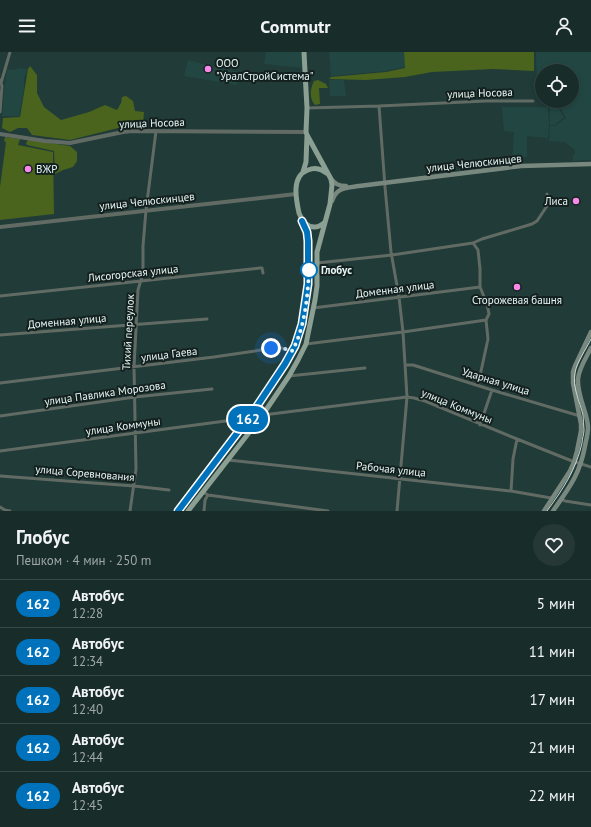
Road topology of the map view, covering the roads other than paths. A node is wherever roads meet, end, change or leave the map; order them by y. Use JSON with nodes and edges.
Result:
{"nodes":[{"id":1,"x":10,"y":52,"type":"edge"},
{"id":2,"x":304,"y":52,"type":"edge"},
{"id":3,"x":1,"y":82,"type":"edge"},
{"id":4,"x":532,"y":101,"type":"dead end"},
{"id":5,"x":379,"y":106,"type":"junction"},
{"id":6,"x":308,"y":108,"type":"junction"},
{"id":7,"x":0,"y":112,"type":"edge"},
{"id":8,"x":156,"y":130,"type":"junction"},
{"id":9,"x":306,"y":133,"type":"junction"},
{"id":10,"x":0,"y":134,"type":"edge"},
{"id":11,"x":591,"y":164,"type":"edge"},
{"id":12,"x":302,"y":172,"type":"junction"},
{"id":13,"x":330,"y":177,"type":"junction"},
{"id":14,"x":384,"y":182,"type":"junction"},
{"id":15,"x":359,"y":186,"type":"junction"},
{"id":16,"x":296,"y":194,"type":"junction"},
{"id":17,"x":547,"y":194,"type":"dead end"},
{"id":18,"x":330,"y":204,"type":"junction"},
{"id":19,"x":146,"y":210,"type":"junction"},
{"id":20,"x":302,"y":221,"type":"junction"},
{"id":21,"x":325,"y":222,"type":"junction"},
{"id":22,"x":0,"y":227,"type":"edge"},
{"id":23,"x":473,"y":243,"type":"junction"},
{"id":24,"x":392,"y":255,"type":"junction"},
{"id":25,"x":317,"y":263,"type":"junction"},
{"id":26,"x":263,"y":273,"type":"dead end"},
{"id":27,"x":141,"y":282,"type":"junction"},
{"id":28,"x":480,"y":287,"type":"junction"},
{"id":29,"x":0,"y":296,"type":"edge"},
{"id":30,"x":399,"y":297,"type":"junction"},
{"id":31,"x":313,"y":308,"type":"junction"},
{"id":32,"x":207,"y":319,"type":"dead end"},
{"id":33,"x":486,"y":320,"type":"junction"},
{"id":34,"x":136,"y":324,"type":"junction"},
{"id":35,"x":403,"y":332,"type":"junction"},
{"id":36,"x":591,"y":332,"type":"edge"},
{"id":37,"x":0,"y":336,"type":"edge"},
{"id":38,"x":306,"y":344,"type":"junction"},
{"id":39,"x":591,"y":348,"type":"edge"},
{"id":40,"x":292,"y":351,"type":"junction"},
{"id":41,"x":406,"y":365,"type":"junction"},
{"id":42,"x":134,"y":367,"type":"junction"},
{"id":43,"x":365,"y":368,"type":"dead end"},
{"id":44,"x":288,"y":376,"type":"junction"},
{"id":45,"x":0,"y":383,"type":"edge"},
{"id":46,"x":478,"y":385,"type":"junction"},
{"id":47,"x":212,"y":389,"type":"dead end"},
{"id":48,"x":492,"y":390,"type":"junction"},
{"id":49,"x":135,"y":397,"type":"junction"},
{"id":50,"x":407,"y":397,"type":"junction"},
{"id":51,"x":0,"y":416,"type":"edge"},
{"id":52,"x":250,"y":416,"type":"junction"},
{"id":53,"x":580,"y":416,"type":"junction"},
{"id":54,"x":260,"y":418,"type":"junction"},
{"id":55,"x":480,"y":425,"type":"junction"},
{"id":56,"x":135,"y":433,"type":"junction"},
{"id":57,"x":517,"y":439,"type":"junction"},
{"id":58,"x":0,"y":451,"type":"edge"},
{"id":59,"x":228,"y":460,"type":"junction"},
{"id":60,"x":574,"y":462,"type":"junction"},
{"id":61,"x":581,"y":463,"type":"junction"},
{"id":62,"x":591,"y":467,"type":"edge"},
{"id":63,"x":0,"y":476,"type":"edge"},
{"id":64,"x":399,"y":479,"type":"junction"},
{"id":65,"x":134,"y":486,"type":"junction"},
{"id":66,"x":169,"y":490,"type":"dead end"},
{"id":67,"x":511,"y":491,"type":"junction"},
{"id":68,"x":206,"y":494,"type":"junction"},
{"id":69,"x":552,"y":499,"type":"junction"},
{"id":70,"x":561,"y":499,"type":"junction"},
{"id":71,"x":591,"y":505,"type":"edge"},
{"id":72,"x":0,"y":507,"type":"edge"},
{"id":73,"x":302,"y":509,"type":"edge"},
{"id":74,"x":10,"y":511,"type":"edge"},
{"id":75,"x":130,"y":511,"type":"edge"},
{"id":76,"x":178,"y":511,"type":"edge"},
{"id":77,"x":188,"y":511,"type":"edge"},
{"id":78,"x":204,"y":511,"type":"edge"},
{"id":79,"x":328,"y":511,"type":"edge"},
{"id":80,"x":397,"y":511,"type":"edge"},
{"id":81,"x":544,"y":511,"type":"edge"},
{"id":82,"x":553,"y":511,"type":"edge"}],
"edges":[{"from":1,"to":3,"type":"street"},
{"from":2,"to":6,"type":"main road"},
{"from":3,"to":7,"type":"street"},
{"from":4,"to":5,"type":"street","name":"улица Носова"},
{"from":5,"to":6,"type":"street","name":"улица Носова"},
{"from":5,"to":14,"type":"street"},
{"from":6,"to":9,"type":"main road"},
{"from":8,"to":9,"type":"street","name":"улица Носова"},
{"from":8,"to":10,"type":"street","name":"улица Носова"},
{"from":8,"to":19,"type":"street","name":"Тихий переулок"},
{"from":9,"to":12,"type":"main road"},
{"from":9,"to":13,"type":"main road"},
{"from":11,"to":14,"type":"main road","name":"улица Челюскинцев"},
{"from":12,"to":13,"type":"main road"},
{"from":12,"to":16,"type":"main road"},
{"from":13,"to":15,"type":"main road","name":"улица Челюскинцев"},
{"from":13,"to":18,"type":"main road"},
{"from":14,"to":15,"type":"main road","name":"улица Челюскинцев"},
{"from":14,"to":24,"type":"street"},
{"from":15,"to":18,"type":"main road","name":"улица Челюскинцев"},
{"from":16,"to":19,"type":"street","name":"улица Челюскинцев"},
{"from":16,"to":20,"type":"main road"},
{"from":17,"to":23,"type":"street"},
{"from":18,"to":21,"type":"main road"},
{"from":19,"to":22,"type":"street","name":"улица Челюскинцев"},
{"from":19,"to":27,"type":"street","name":"Тихий переулок"},
{"from":20,"to":21,"type":"main road"},
{"from":20,"to":40,"type":"main road"},
{"from":21,"to":25,"type":"main road"},
{"from":23,"to":24,"type":"street"},
{"from":23,"to":28,"type":"street"},
{"from":24,"to":25,"type":"street"},
{"from":24,"to":30,"type":"street"},
{"from":25,"to":31,"type":"main road"},
{"from":26,"to":27,"type":"street","name":"Лисогорская улица"},
{"from":27,"to":29,"type":"street","name":"Лисогорская улица"},
{"from":27,"to":34,"type":"street","name":"Тихий переулок"},
{"from":28,"to":30,"type":"street","name":"Доменная улица"},
{"from":28,"to":33,"type":"street"},
{"from":30,"to":31,"type":"street","name":"Доменная улица"},
{"from":30,"to":35,"type":"street"},
{"from":31,"to":38,"type":"main road"},
{"from":32,"to":34,"type":"street","name":"Доменная улица"},
{"from":33,"to":35,"type":"street"},
{"from":33,"to":46,"type":"street"},
{"from":34,"to":37,"type":"street","name":"Доменная улица"},
{"from":34,"to":42,"type":"street","name":"Тихий переулок"},
{"from":35,"to":38,"type":"street"},
{"from":35,"to":41,"type":"street"},
{"from":36,"to":53,"type":"main road"},
{"from":38,"to":44,"type":"main road"},
{"from":39,"to":61,"type":"main road"},
{"from":40,"to":42,"type":"street","name":"улица Гаева"},
{"from":40,"to":52,"type":"main road"},
{"from":41,"to":46,"type":"street","name":"Ударная улица"},
{"from":41,"to":50,"type":"street"},
{"from":42,"to":45,"type":"street","name":"улица Гаева"},
{"from":42,"to":49,"type":"street","name":"Тихий переулок"},
{"from":43,"to":44,"type":"street"},
{"from":44,"to":54,"type":"main road"},
{"from":46,"to":48,"type":"street","name":"Ударная улица"},
{"from":47,"to":49,"type":"street","name":"улица Павлика Морозова"},
{"from":48,"to":53,"type":"street","name":"Ударная улица"},
{"from":48,"to":55,"type":"street"},
{"from":49,"to":51,"type":"street","name":"улица Павлика Морозова"},
{"from":49,"to":56,"type":"street","name":"Тихий переулок"},
{"from":50,"to":54,"type":"street","name":"улица Коммуны"},
{"from":50,"to":55,"type":"street","name":"улица Коммуны"},
{"from":50,"to":64,"type":"street"},
{"from":52,"to":54,"type":"main road"},
{"from":52,"to":56,"type":"street","name":"улица Коммуны"},
{"from":52,"to":76,"type":"main road"},
{"from":53,"to":60,"type":"main road"},
{"from":54,"to":59,"type":"main road"},
{"from":55,"to":57,"type":"street","name":"улица Коммуны"},
{"from":56,"to":58,"type":"street","name":"улица Коммуны"},
{"from":56,"to":65,"type":"street","name":"Тихий переулок"},
{"from":57,"to":60,"type":"street","name":"улица Коммуны"},
{"from":57,"to":67,"type":"street"},
{"from":59,"to":64,"type":"street","name":"Рабочая улица"},
{"from":59,"to":68,"type":"main road"},
{"from":60,"to":61,"type":"street","name":"улица Коммуны"},
{"from":60,"to":69,"type":"main road"},
{"from":61,"to":62,"type":"street","name":"улица Коммуны"},
{"from":61,"to":70,"type":"main road"},
{"from":63,"to":65,"type":"street","name":"улица Соревнования"},
{"from":64,"to":67,"type":"street","name":"Рабочая улица"},
{"from":64,"to":80,"type":"street"},
{"from":65,"to":66,"type":"street","name":"улица Соревнования"},
{"from":65,"to":75,"type":"street","name":"Тихий переулок"},
{"from":67,"to":69,"type":"street","name":"Рабочая улица"},
{"from":68,"to":73,"type":"street"},
{"from":68,"to":77,"type":"main road"},
{"from":68,"to":78,"type":"street"},
{"from":69,"to":81,"type":"main road"},
{"from":70,"to":71,"type":"street"},
{"from":70,"to":82,"type":"main road"},
{"from":72,"to":74,"type":"street"},
{"from":73,"to":79,"type":"street"}]}
